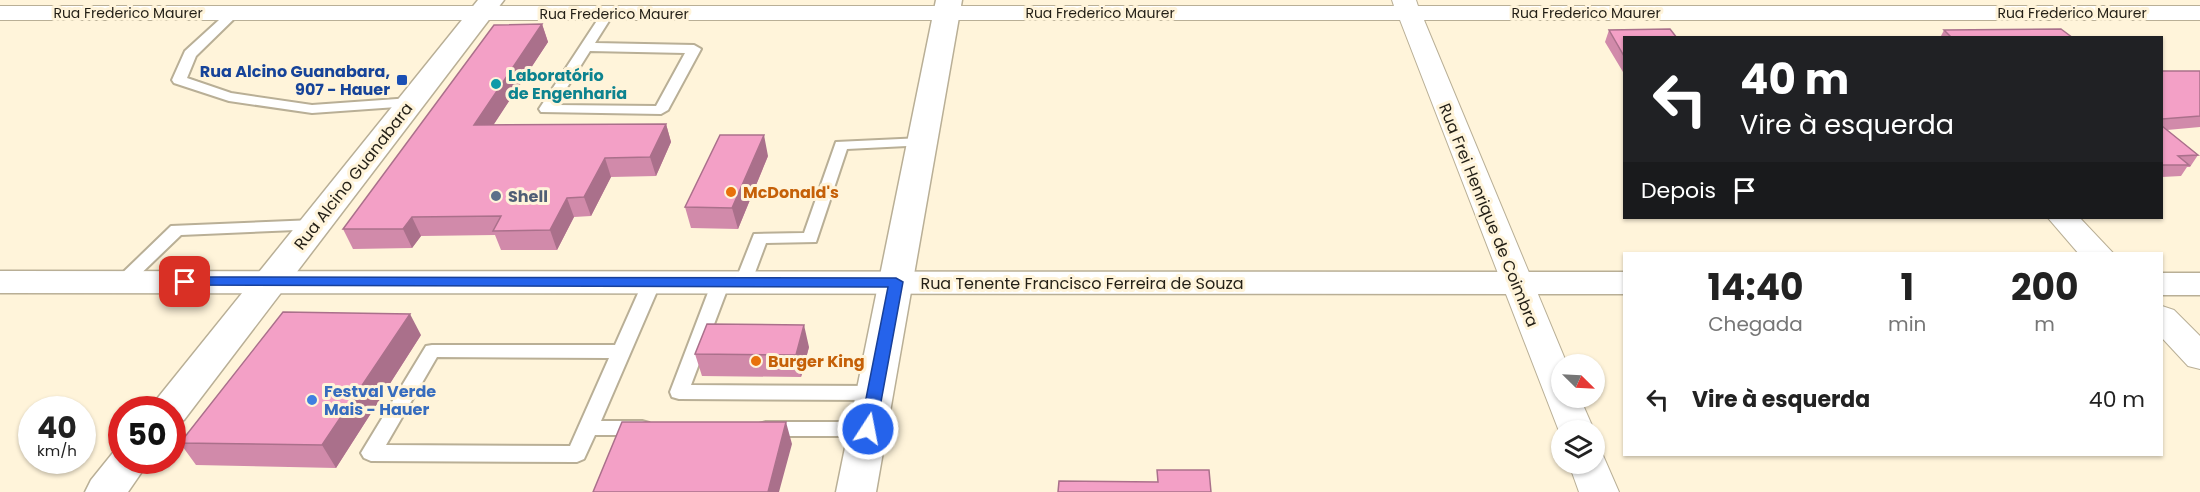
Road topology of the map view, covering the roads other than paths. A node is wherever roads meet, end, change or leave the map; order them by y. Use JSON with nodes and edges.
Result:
{"nodes":[{"id":1,"x":485,"y":7,"type":"edge"},
{"id":2,"x":948,"y":7,"type":"edge"},
{"id":3,"x":1406,"y":7,"type":"edge"},
{"id":4,"x":1857,"y":7,"type":"edge"},
{"id":5,"x":0,"y":13,"type":"edge"},
{"id":6,"x":234,"y":14,"type":"junction"},
{"id":7,"x":608,"y":14,"type":"junction"},
{"id":8,"x":2200,"y":14,"type":"edge"},
{"id":9,"x":1885,"y":36,"type":"edge"},
{"id":10,"x":586,"y":47,"type":"junction"},
{"id":11,"x":411,"y":102,"type":"junction"},
{"id":12,"x":922,"y":142,"type":"junction"},
{"id":13,"x":2064,"y":219,"type":"edge"},
{"id":14,"x":314,"y":225,"type":"junction"},
{"id":15,"x":2096,"y":252,"type":"edge"},
{"id":16,"x":0,"y":282,"type":"edge"},
{"id":17,"x":122,"y":282,"type":"junction"},
{"id":18,"x":270,"y":282,"type":"junction"},
{"id":19,"x":652,"y":282,"type":"junction"},
{"id":20,"x":733,"y":282,"type":"junction"},
{"id":21,"x":896,"y":282,"type":"junction"},
{"id":22,"x":1516,"y":283,"type":"junction"},
{"id":23,"x":1623,"y":283,"type":"edge"},
{"id":24,"x":2163,"y":284,"type":"edge"},
{"id":25,"x":2200,"y":284,"type":"edge"},
{"id":26,"x":2163,"y":319,"type":"edge"},
{"id":27,"x":622,"y":352,"type":"junction"},
{"id":28,"x":2200,"y":357,"type":"edge"},
{"id":29,"x":875,"y":393,"type":"junction"},
{"id":30,"x":181,"y":396,"type":"edge"},
{"id":31,"x":1571,"y":420,"type":"edge"},
{"id":32,"x":588,"y":428,"type":"junction"},
{"id":33,"x":658,"y":428,"type":"edge"},
{"id":34,"x":752,"y":429,"type":"edge"},
{"id":35,"x":868,"y":429,"type":"junction"},
{"id":36,"x":119,"y":474,"type":"edge"},
{"id":37,"x":1592,"y":474,"type":"edge"},
{"id":38,"x":105,"y":492,"type":"edge"},
{"id":39,"x":856,"y":492,"type":"edge"},
{"id":40,"x":1599,"y":492,"type":"edge"}],
"edges":[{"from":1,"to":6,"type":"street","name":"Rua Frederico Maurer"},
{"from":1,"to":7,"type":"street","name":"Rua Frederico Maurer"},
{"from":1,"to":11,"type":"main road","name":"Rua Alcino Guanabara"},
{"from":2,"to":3,"type":"street","name":"Rua Frederico Maurer"},
{"from":2,"to":7,"type":"street","name":"Rua Frederico Maurer"},
{"from":2,"to":12,"type":"main road"},
{"from":3,"to":4,"type":"street","name":"Rua Frederico Maurer"},
{"from":3,"to":22,"type":"street","name":"Rua Frei Henrique de Coimbra"},
{"from":4,"to":8,"type":"street","name":"Rua Frederico Maurer"},
{"from":4,"to":9,"type":"street"},
{"from":5,"to":6,"type":"street","name":"Rua Frederico Maurer"},
{"from":6,"to":11,"type":"lane"},
{"from":7,"to":10,"type":"lane"},
{"from":10,"to":10,"type":"lane"},
{"from":11,"to":14,"type":"main road","name":"Rua Alcino Guanabara"},
{"from":12,"to":20,"type":"lane"},
{"from":12,"to":21,"type":"main road"},
{"from":13,"to":15,"type":"street"},
{"from":14,"to":17,"type":"lane"},
{"from":14,"to":18,"type":"main road","name":"Rua Alcino Guanabara"},
{"from":16,"to":17,"type":"main road","name":"Rua Tenente Francisco Ferreira de Souza"},
{"from":17,"to":18,"type":"main road","name":"Rua Tenente Francisco Ferreira de Souza"},
{"from":18,"to":19,"type":"main road","name":"Rua Tenente Francisco Ferreira de Souza"},
{"from":18,"to":30,"type":"main road","name":"Rua Alcino Guanabara"},
{"from":19,"to":20,"type":"main road","name":"Rua Tenente Francisco Ferreira de Souza"},
{"from":19,"to":27,"type":"lane"},
{"from":20,"to":21,"type":"main road","name":"Rua Tenente Francisco Ferreira de Souza"},
{"from":20,"to":29,"type":"lane"},
{"from":21,"to":22,"type":"main road","name":"Rua Tenente Francisco Ferreira de Souza"},
{"from":21,"to":29,"type":"main road"},
{"from":22,"to":23,"type":"main road","name":"Rua Tenente Francisco Ferreira de Souza"},
{"from":22,"to":31,"type":"street","name":"Rua Frei Henrique de Coimbra"},
{"from":24,"to":25,"type":"main road"},
{"from":26,"to":28,"type":"street"},
{"from":27,"to":32,"type":"lane"},
{"from":27,"to":32,"type":"lane"},
{"from":29,"to":35,"type":"main road"},
{"from":32,"to":33,"type":"lane"},
{"from":34,"to":35,"type":"lane"},
{"from":35,"to":39,"type":"main road"},
{"from":36,"to":38,"type":"main road"},
{"from":37,"to":40,"type":"street"}]}
